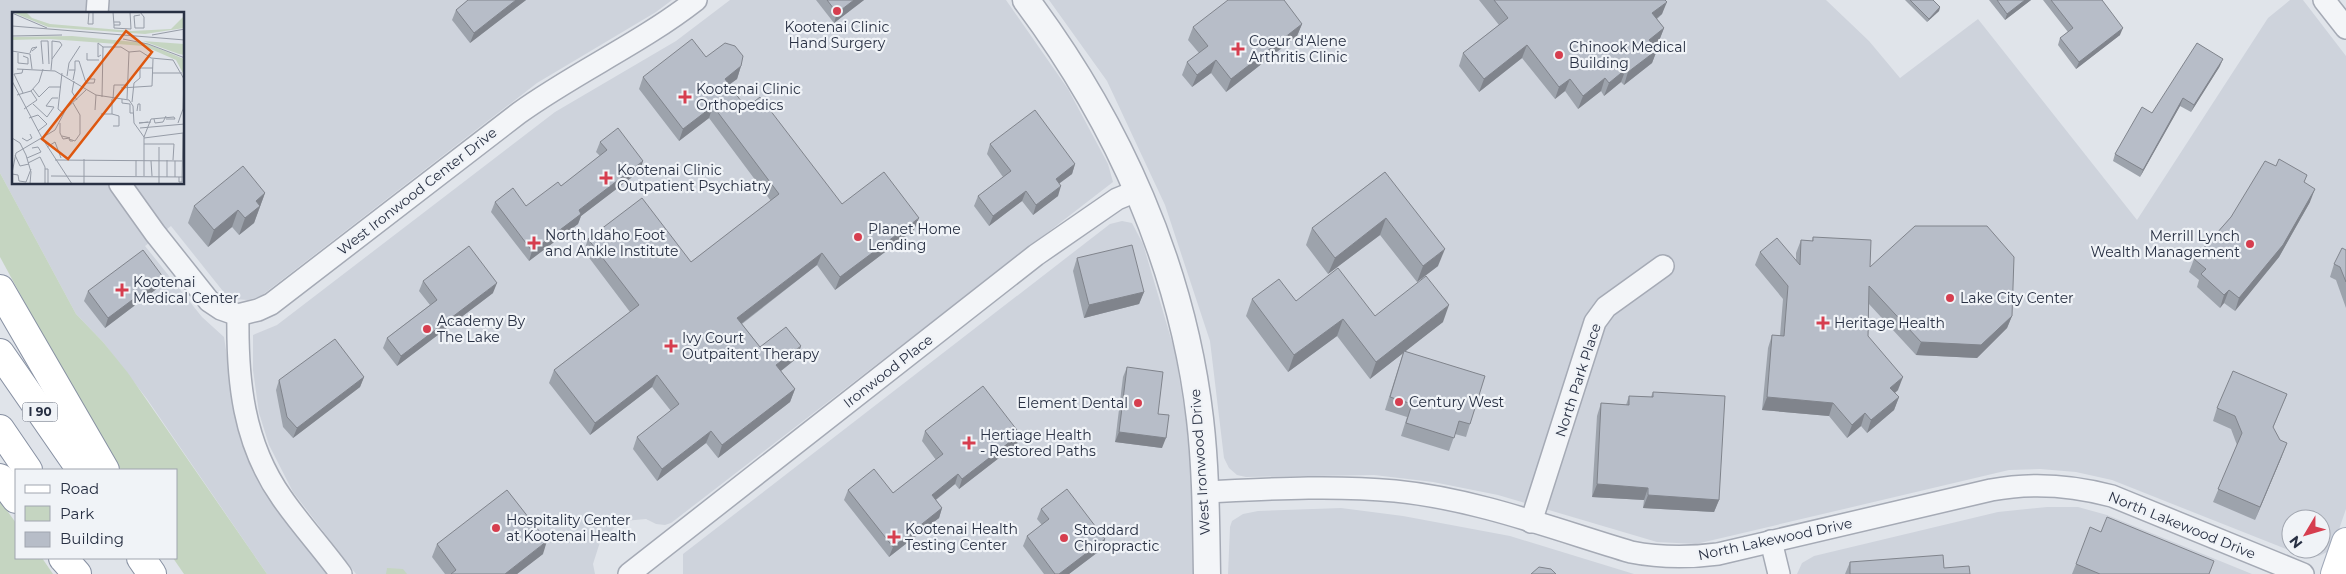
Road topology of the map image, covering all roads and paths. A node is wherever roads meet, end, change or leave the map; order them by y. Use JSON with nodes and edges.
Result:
{"nodes":[{"id":1,"x":696,"y":0,"type":"edge"},
{"id":2,"x":1026,"y":0,"type":"edge"},
{"id":3,"x":2324,"y":0,"type":"edge"},
{"id":4,"x":2346,"y":28,"type":"edge"},
{"id":5,"x":121,"y":185,"type":"edge"},
{"id":6,"x":1139,"y":190,"type":"junction"},
{"id":7,"x":1663,"y":266,"type":"dead end"},
{"id":8,"x":0,"y":288,"type":"edge"},
{"id":9,"x":238,"y":315,"type":"junction"},
{"id":10,"x":0,"y":353,"type":"edge"},
{"id":11,"x":0,"y":430,"type":"edge"},
{"id":12,"x":27,"y":469,"type":"edge"},
{"id":13,"x":80,"y":469,"type":"edge"},
{"id":14,"x":104,"y":469,"type":"edge"},
{"id":15,"x":0,"y":478,"type":"edge"},
{"id":16,"x":1205,"y":492,"type":"junction"},
{"id":17,"x":15,"y":498,"type":"edge"},
{"id":18,"x":1531,"y":522,"type":"junction"},
{"id":19,"x":1771,"y":541,"type":"junction"},
{"id":20,"x":2346,"y":542,"type":"edge"},
{"id":21,"x":64,"y":559,"type":"edge"},
{"id":22,"x":88,"y":559,"type":"edge"},
{"id":23,"x":142,"y":559,"type":"edge"},
{"id":24,"x":158,"y":559,"type":"edge"},
{"id":25,"x":636,"y":568,"type":"edge"},
{"id":26,"x":77,"y":574,"type":"edge"},
{"id":27,"x":98,"y":574,"type":"edge"},
{"id":28,"x":152,"y":574,"type":"edge"},
{"id":29,"x":167,"y":574,"type":"edge"},
{"id":30,"x":341,"y":574,"type":"edge"},
{"id":31,"x":1208,"y":574,"type":"edge"},
{"id":32,"x":1779,"y":574,"type":"edge"},
{"id":33,"x":2303,"y":574,"type":"edge"},
{"id":34,"x":2335,"y":574,"type":"edge"}],
"edges":[{"from":1,"to":9,"type":"street","name":"West Ironwood Center Drive"},
{"from":2,"to":6,"type":"street","name":"West Ironwood Drive"},
{"from":3,"to":4,"type":"street"},
{"from":5,"to":9,"type":"street"},
{"from":6,"to":16,"type":"street","name":"West Ironwood Drive"},
{"from":6,"to":25,"type":"street","name":"Ironwood Place"},
{"from":7,"to":18,"type":"street","name":"North Park Place"},
{"from":8,"to":14,"type":"main road"},
{"from":9,"to":30,"type":"street"},
{"from":10,"to":13,"type":"main road","number":"I 90"},
{"from":11,"to":12,"type":"main road"},
{"from":15,"to":17,"type":"main road"},
{"from":16,"to":18,"type":"street","name":"North Lakewood Drive"},
{"from":16,"to":31,"type":"street","name":"West Ironwood Drive"},
{"from":18,"to":19,"type":"street","name":"North Lakewood Drive"},
{"from":19,"to":32,"type":"street"},
{"from":19,"to":33,"type":"street","name":"North Lakewood Drive"},
{"from":20,"to":34,"type":"main road"},
{"from":21,"to":26,"type":"main road"},
{"from":22,"to":27,"type":"main road"},
{"from":23,"to":28,"type":"main road"},
{"from":24,"to":29,"type":"main road"}]}
